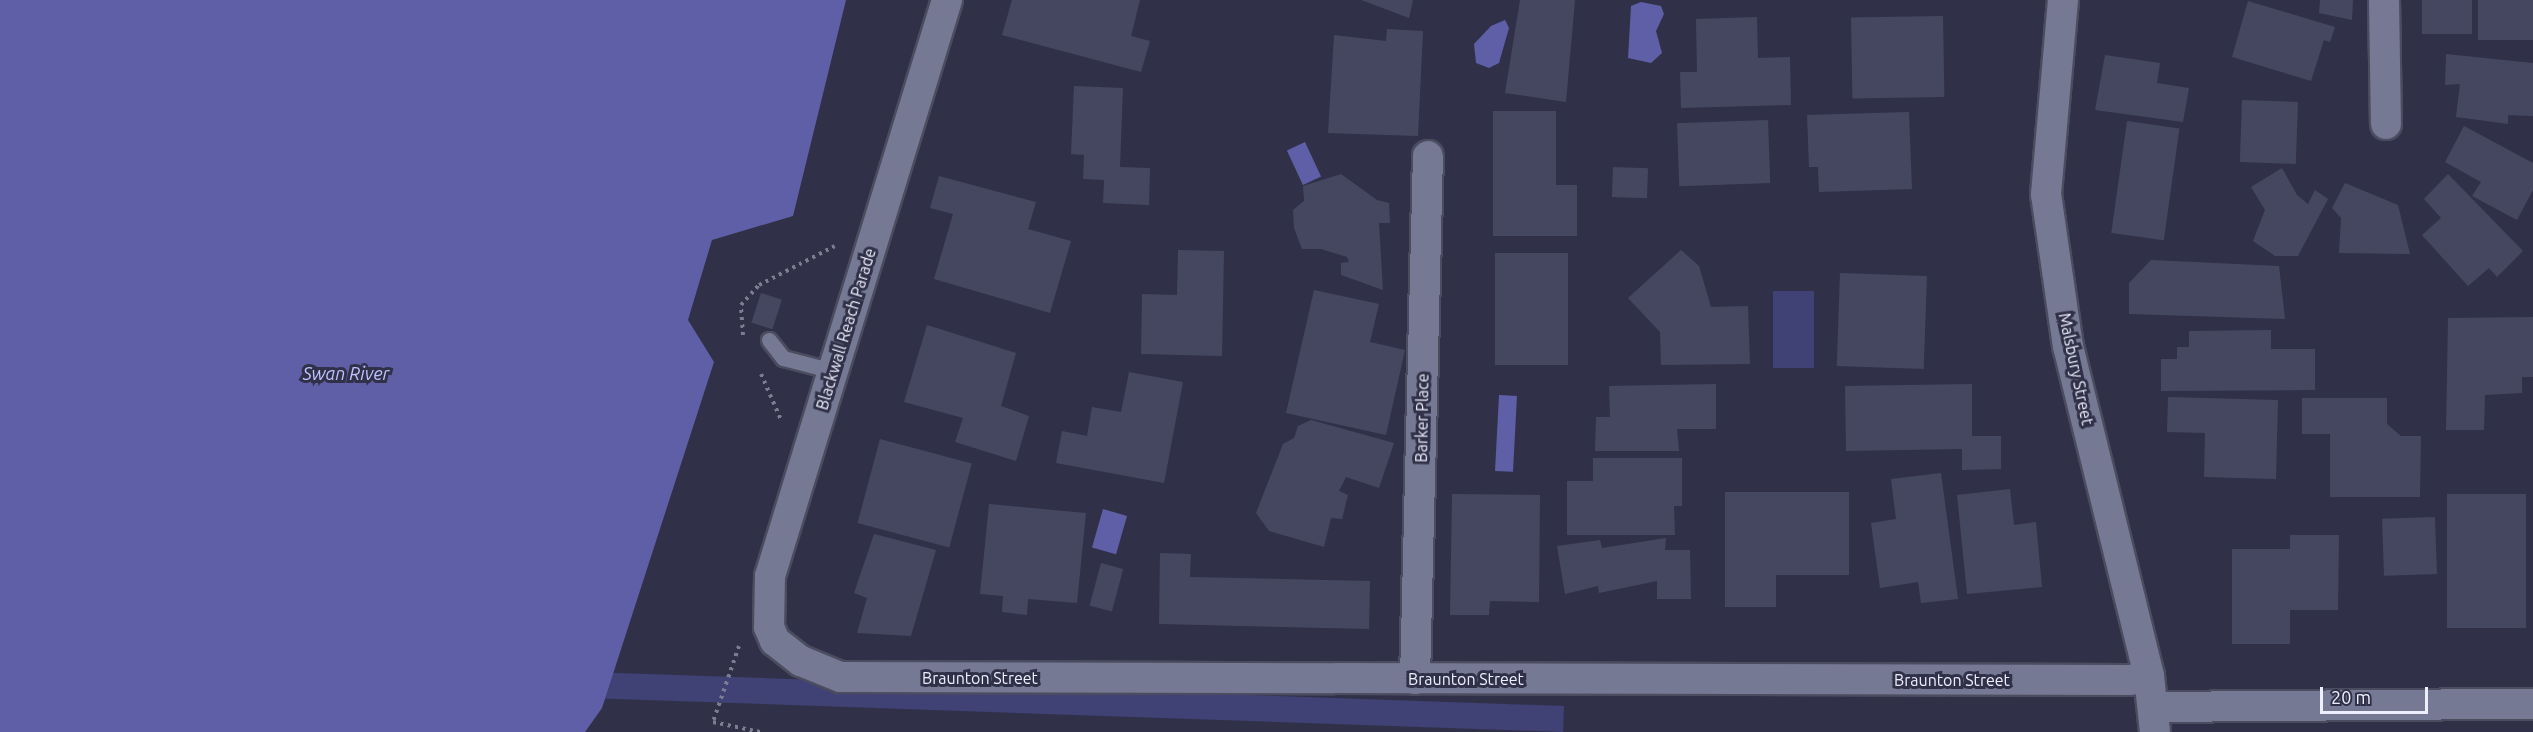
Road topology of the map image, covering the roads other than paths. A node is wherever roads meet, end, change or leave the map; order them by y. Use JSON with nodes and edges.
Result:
{"nodes":[{"id":1,"x":948,"y":0,"type":"edge"},
{"id":2,"x":2063,"y":0,"type":"edge"},
{"id":3,"x":2384,"y":0,"type":"edge"},
{"id":4,"x":2386,"y":124,"type":"dead end"},
{"id":5,"x":1428,"y":156,"type":"dead end"},
{"id":6,"x":769,"y":340,"type":"dead end"},
{"id":7,"x":833,"y":371,"type":"junction"},
{"id":8,"x":788,"y":654,"type":"joint"},
{"id":9,"x":2149,"y":676,"type":"junction"},
{"id":10,"x":1415,"y":679,"type":"junction"},
{"id":11,"x":2533,"y":704,"type":"edge"},
{"id":12,"x":2155,"y":719,"type":"edge"}],
"edges":[{"from":1,"to":7,"type":"street","name":"Blackwall Reach Parade"},
{"from":2,"to":9,"type":"street","name":"Malsbury Street"},
{"from":3,"to":4,"type":"street"},
{"from":5,"to":10,"type":"street","name":"Barker Place"},
{"from":6,"to":7,"type":"lane"},
{"from":7,"to":8,"type":"street","name":"Blackwall Reach Parade"},
{"from":8,"to":10,"type":"street","name":"Braunton Street"},
{"from":9,"to":10,"type":"street","name":"Braunton Street"},
{"from":9,"to":12,"type":"street","name":"Malsbury Street"},
{"from":11,"to":12,"type":"street"}]}
